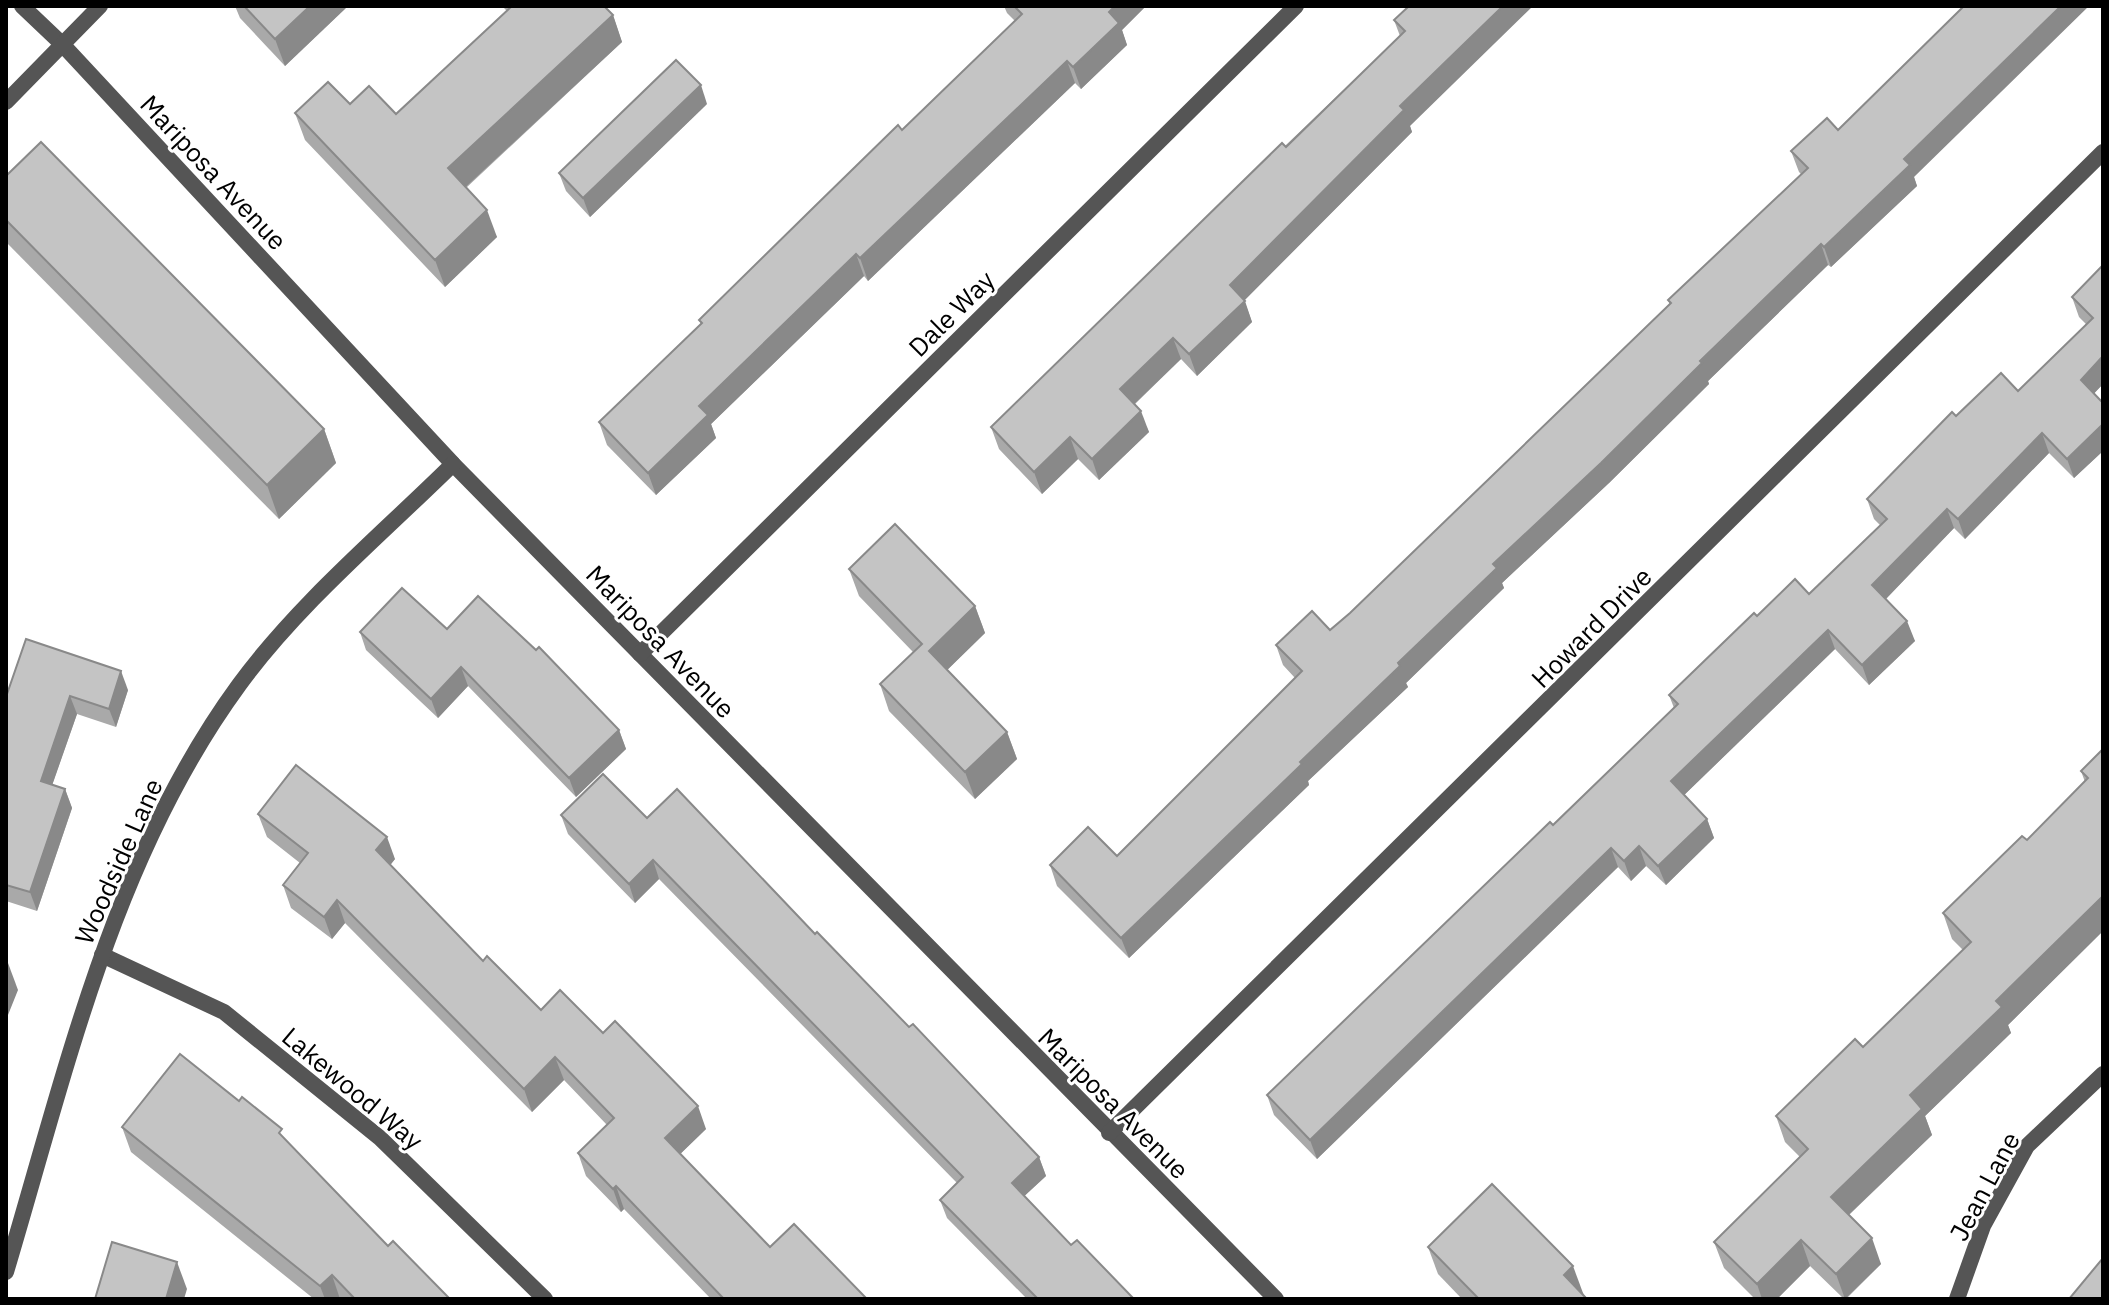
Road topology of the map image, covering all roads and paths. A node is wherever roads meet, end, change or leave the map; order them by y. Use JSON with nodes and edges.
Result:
{"nodes":[{"id":1,"x":22,"y":6,"type":"edge"},
{"id":2,"x":100,"y":6,"type":"edge"},
{"id":3,"x":1296,"y":6,"type":"edge"},
{"id":4,"x":62,"y":44,"type":"junction"},
{"id":5,"x":6,"y":102,"type":"edge"},
{"id":6,"x":2103,"y":152,"type":"edge"},
{"id":7,"x":453,"y":464,"type":"junction"},
{"id":8,"x":640,"y":654,"type":"junction"},
{"id":9,"x":102,"y":955,"type":"junction"},
{"id":10,"x":2103,"y":1074,"type":"edge"},
{"id":11,"x":1109,"y":1133,"type":"junction"},
{"id":12,"x":6,"y":1272,"type":"edge"},
{"id":13,"x":545,"y":1299,"type":"edge"},
{"id":14,"x":1276,"y":1299,"type":"edge"},
{"id":15,"x":1957,"y":1299,"type":"edge"}],
"edges":[{"from":1,"to":4,"type":"street","name":"Mariposa Avenue"},
{"from":2,"to":4,"type":"street"},
{"from":3,"to":8,"type":"street","name":"Dale Way"},
{"from":4,"to":5,"type":"street"},
{"from":4,"to":7,"type":"street","name":"Mariposa Avenue"},
{"from":6,"to":11,"type":"street","name":"Howard Drive"},
{"from":7,"to":8,"type":"street","name":"Mariposa Avenue"},
{"from":7,"to":9,"type":"street","name":"Woodside Lane"},
{"from":8,"to":11,"type":"street","name":"Mariposa Avenue"},
{"from":9,"to":12,"type":"street","name":"Woodside Lane"},
{"from":9,"to":13,"type":"street","name":"Lakewood Way"},
{"from":10,"to":15,"type":"street","name":"Jean Lane"},
{"from":11,"to":14,"type":"street","name":"Mariposa Avenue"}]}
